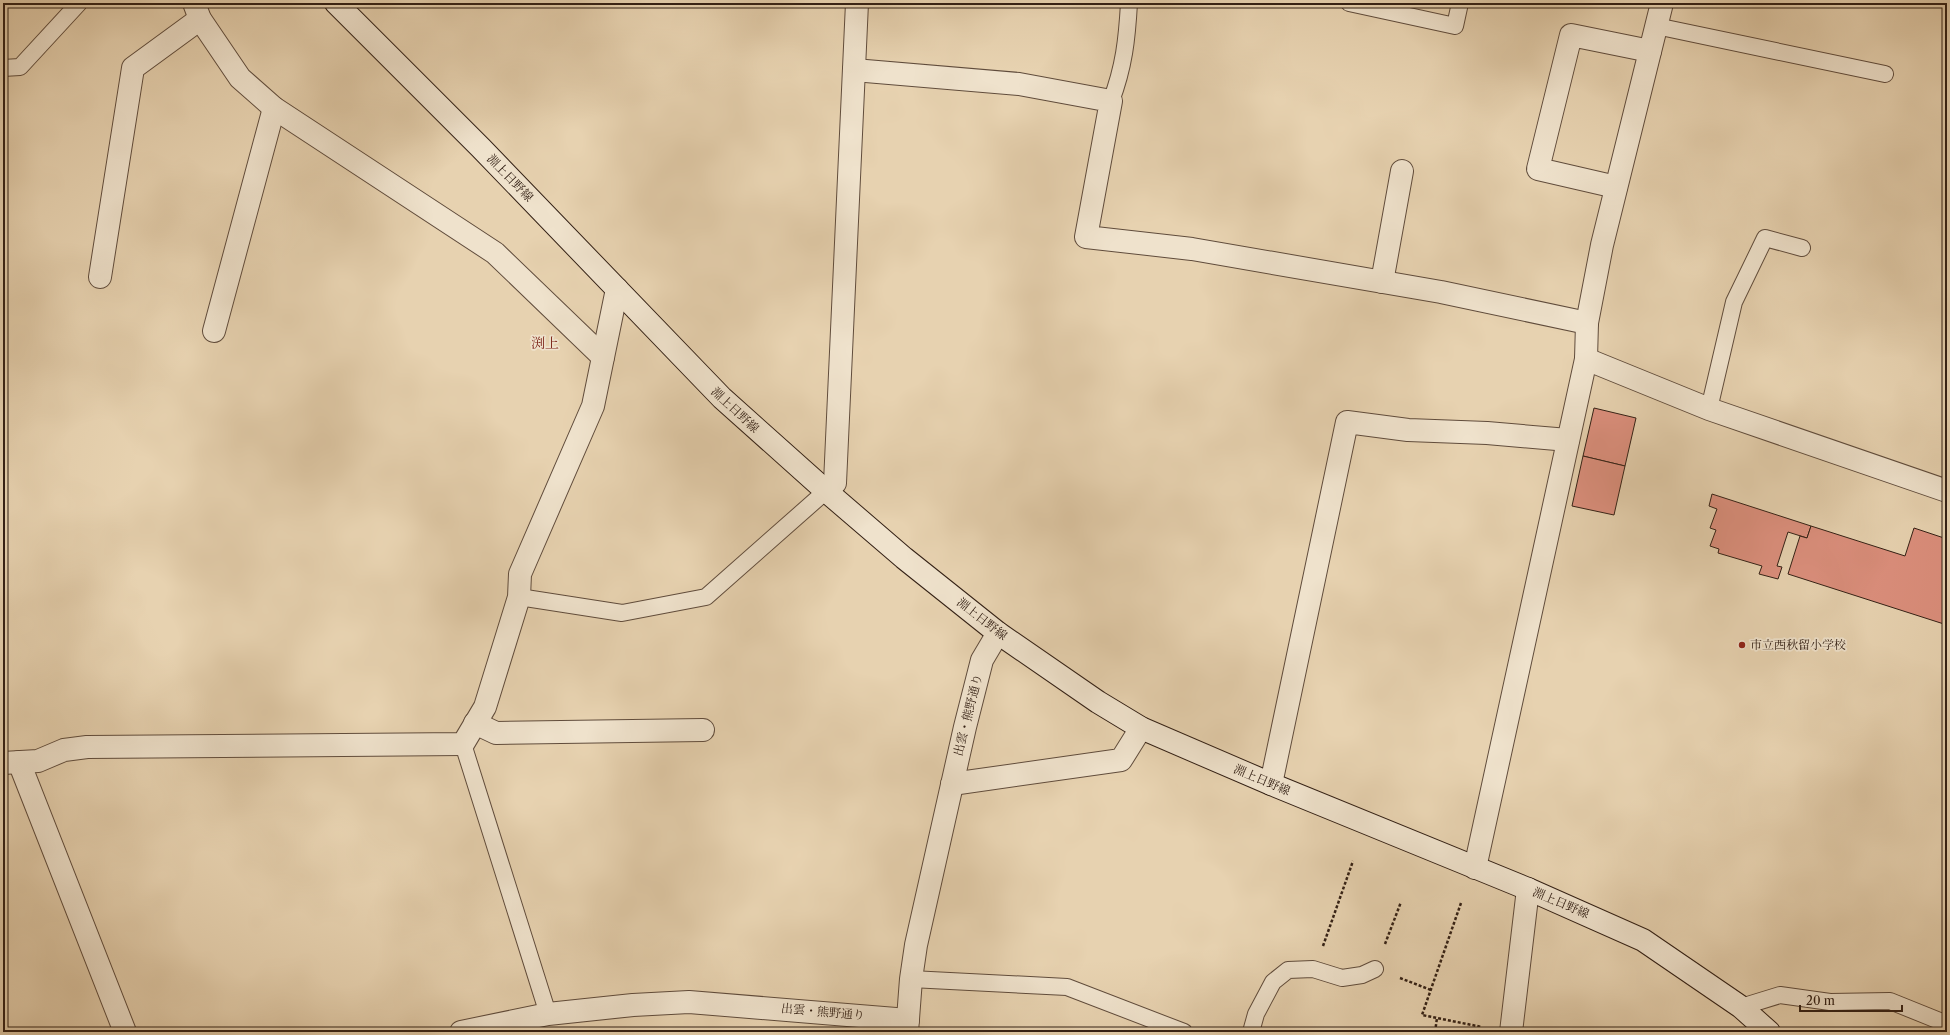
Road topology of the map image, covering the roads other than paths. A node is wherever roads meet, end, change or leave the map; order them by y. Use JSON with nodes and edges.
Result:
{"nodes":[{"id":1,"x":80,"y":3,"type":"edge"},
{"id":2,"x":336,"y":3,"type":"edge"},
{"id":3,"x":857,"y":3,"type":"edge"},
{"id":4,"x":1129,"y":3,"type":"edge"},
{"id":5,"x":1349,"y":3,"type":"edge"},
{"id":6,"x":1460,"y":3,"type":"edge"},
{"id":7,"x":1662,"y":3,"type":"edge"},
{"id":8,"x":197,"y":11,"type":"edge"},
{"id":9,"x":1656,"y":26,"type":"junction"},
{"id":10,"x":1650,"y":50,"type":"junction"},
{"id":11,"x":3,"y":68,"type":"edge"},
{"id":12,"x":854,"y":70,"type":"junction"},
{"id":13,"x":1885,"y":74,"type":"dead end"},
{"id":14,"x":1111,"y":101,"type":"junction"},
{"id":15,"x":274,"y":108,"type":"junction"},
{"id":16,"x":1402,"y":171,"type":"dead end"},
{"id":17,"x":1616,"y":187,"type":"junction"},
{"id":18,"x":1802,"y":248,"type":"dead end"},
{"id":19,"x":100,"y":278,"type":"dead end"},
{"id":20,"x":1382,"y":282,"type":"junction"},
{"id":21,"x":617,"y":289,"type":"junction"},
{"id":22,"x":1587,"y":323,"type":"junction"},
{"id":23,"x":214,"y":331,"type":"dead end"},
{"id":24,"x":603,"y":358,"type":"junction"},
{"id":25,"x":1586,"y":359,"type":"junction"},
{"id":26,"x":1709,"y":408,"type":"junction"},
{"id":27,"x":1568,"y":440,"type":"junction"},
{"id":28,"x":1947,"y":490,"type":"edge"},
{"id":29,"x":826,"y":491,"type":"junction"},
{"id":30,"x":519,"y":598,"type":"junction"},
{"id":31,"x":998,"y":633,"type":"junction"},
{"id":32,"x":475,"y":723,"type":"junction"},
{"id":33,"x":1141,"y":728,"type":"junction"},
{"id":34,"x":703,"y":730,"type":"dead end"},
{"id":35,"x":463,"y":744,"type":"junction"},
{"id":36,"x":11,"y":762,"type":"edge"},
{"id":37,"x":952,"y":784,"type":"junction"},
{"id":38,"x":1271,"y":784,"type":"junction"},
{"id":39,"x":1475,"y":868,"type":"junction"},
{"id":40,"x":1528,"y":888,"type":"junction"},
{"id":41,"x":1376,"y":969,"type":"road end"},
{"id":42,"x":911,"y":979,"type":"junction"},
{"id":43,"x":1741,"y":1006,"type":"junction"},
{"id":44,"x":548,"y":1014,"type":"junction"},
{"id":45,"x":1947,"y":1024,"type":"edge"},
{"id":46,"x":908,"y":1026,"type":"edge"},
{"id":47,"x":124,"y":1032,"type":"edge"},
{"id":48,"x":461,"y":1032,"type":"edge"},
{"id":49,"x":1184,"y":1032,"type":"edge"},
{"id":50,"x":1251,"y":1032,"type":"edge"},
{"id":51,"x":1511,"y":1032,"type":"edge"},
{"id":52,"x":1769,"y":1032,"type":"edge"}],
"edges":[{"from":1,"to":11,"type":"lane"},
{"from":2,"to":21,"type":"street","name":"淵上日野線"},
{"from":3,"to":12,"type":"street"},
{"from":4,"to":14,"type":"lane"},
{"from":5,"to":6,"type":"lane"},
{"from":7,"to":9,"type":"street"},
{"from":8,"to":15,"type":"street"},
{"from":8,"to":19,"type":"street"},
{"from":9,"to":10,"type":"street"},
{"from":9,"to":13,"type":"lane"},
{"from":10,"to":17,"type":"street"},
{"from":10,"to":17,"type":"street"},
{"from":12,"to":14,"type":"street"},
{"from":12,"to":29,"type":"street"},
{"from":14,"to":20,"type":"street"},
{"from":15,"to":23,"type":"street"},
{"from":15,"to":24,"type":"street"},
{"from":16,"to":20,"type":"street"},
{"from":17,"to":22,"type":"street"},
{"from":18,"to":26,"type":"lane"},
{"from":20,"to":22,"type":"street"},
{"from":21,"to":24,"type":"street"},
{"from":21,"to":29,"type":"street","name":"淵上日野線"},
{"from":22,"to":25,"type":"street"},
{"from":24,"to":30,"type":"street"},
{"from":25,"to":26,"type":"street"},
{"from":25,"to":27,"type":"street"},
{"from":26,"to":28,"type":"street"},
{"from":27,"to":38,"type":"street"},
{"from":27,"to":39,"type":"street"},
{"from":29,"to":30,"type":"lane"},
{"from":29,"to":31,"type":"street","name":"淵上日野線"},
{"from":30,"to":32,"type":"street"},
{"from":31,"to":33,"type":"street","name":"淵上日野線"},
{"from":31,"to":37,"type":"street","name":"出雲・熊野通り"},
{"from":32,"to":34,"type":"street"},
{"from":32,"to":35,"type":"street"},
{"from":33,"to":37,"type":"street"},
{"from":33,"to":38,"type":"street","name":"淵上日野線"},
{"from":35,"to":36,"type":"street"},
{"from":35,"to":44,"type":"lane"},
{"from":36,"to":47,"type":"street"},
{"from":37,"to":42,"type":"street","name":"出雲・熊野通り"},
{"from":38,"to":39,"type":"street","name":"淵上日野線"},
{"from":39,"to":40,"type":"street","name":"淵上日野線"},
{"from":40,"to":43,"type":"street","name":"淵上日野線"},
{"from":40,"to":51,"type":"street"},
{"from":41,"to":50,"type":"lane"},
{"from":42,"to":46,"type":"street","name":"出雲・熊野通り"},
{"from":42,"to":49,"type":"lane"},
{"from":43,"to":45,"type":"lane"},
{"from":43,"to":52,"type":"street","name":"淵上日野線"},
{"from":44,"to":46,"type":"street","name":"出雲・熊野通り"},
{"from":44,"to":48,"type":"street","name":"出雲・熊野通り"}]}
